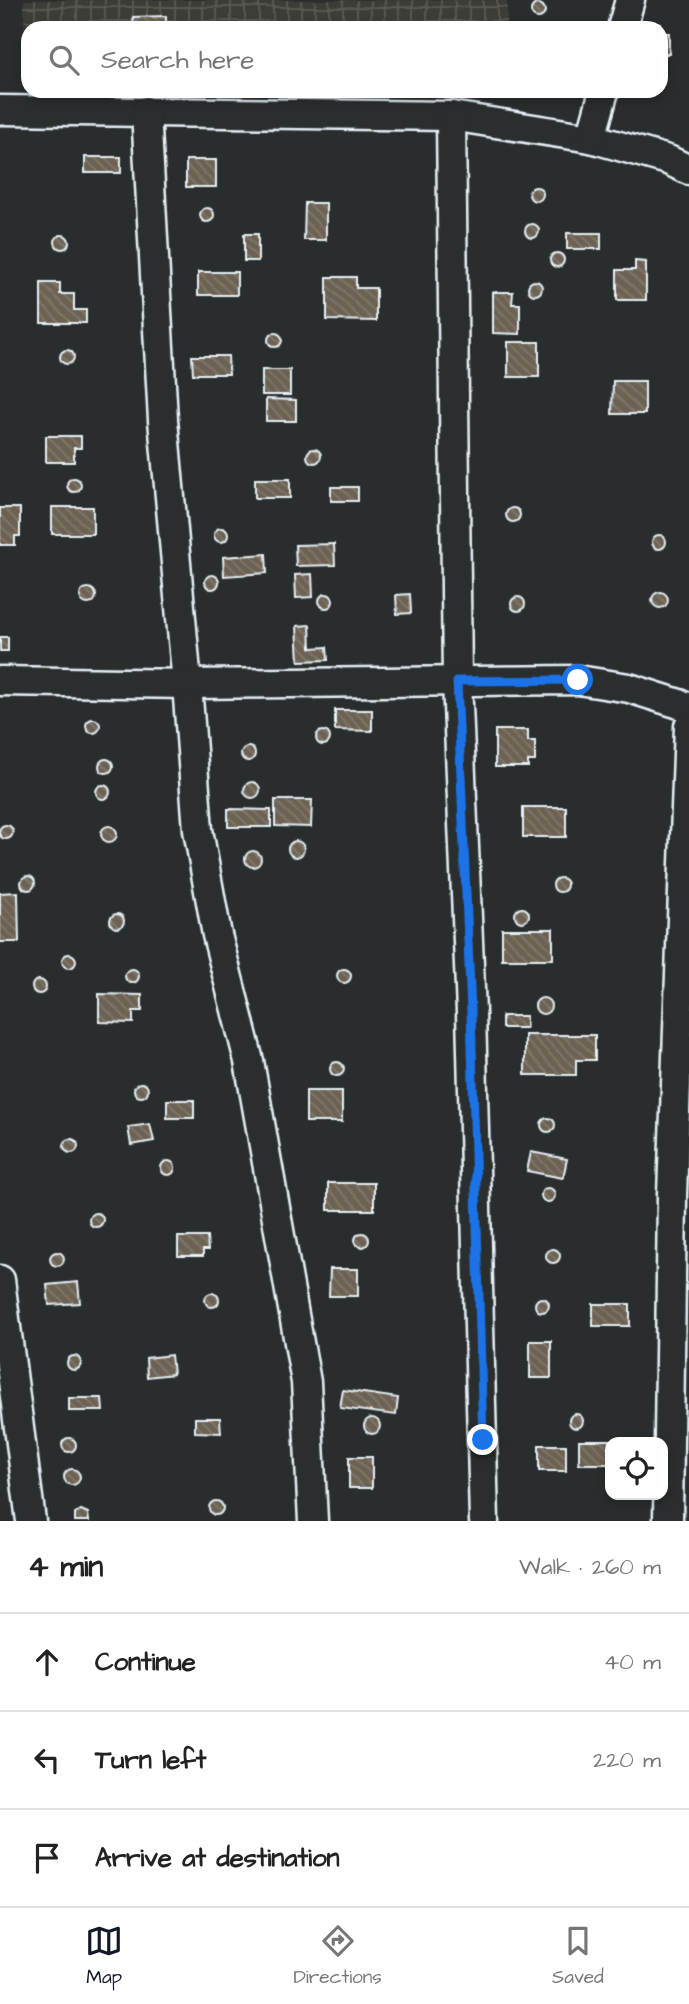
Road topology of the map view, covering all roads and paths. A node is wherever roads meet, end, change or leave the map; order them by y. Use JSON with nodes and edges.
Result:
{"nodes":[{"id":1,"x":630,"y":0,"type":"edge"},
{"id":2,"x":624,"y":21,"type":"edge"},
{"id":3,"x":602,"y":98,"type":"edge"},
{"id":4,"x":0,"y":110,"type":"edge"},
{"id":5,"x":146,"y":111,"type":"junction"},
{"id":6,"x":451,"y":116,"type":"junction"},
{"id":7,"x":591,"y":138,"type":"junction"},
{"id":8,"x":689,"y":170,"type":"edge"},
{"id":9,"x":0,"y":681,"type":"edge"},
{"id":10,"x":457,"y":681,"type":"junction"},
{"id":11,"x":187,"y":684,"type":"junction"},
{"id":12,"x":689,"y":707,"type":"edge"},
{"id":13,"x":689,"y":726,"type":"edge"},
{"id":14,"x":0,"y":1280,"type":"edge"},
{"id":15,"x":32,"y":1521,"type":"edge"},
{"id":16,"x":313,"y":1521,"type":"edge"},
{"id":17,"x":484,"y":1521,"type":"edge"},
{"id":18,"x":668,"y":1521,"type":"edge"}],
"edges":[{"from":1,"to":2,"type":"street"},
{"from":3,"to":7,"type":"street"},
{"from":4,"to":5,"type":"street"},
{"from":5,"to":6,"type":"street"},
{"from":5,"to":11,"type":"street"},
{"from":6,"to":7,"type":"street"},
{"from":6,"to":10,"type":"street"},
{"from":7,"to":8,"type":"street"},
{"from":9,"to":11,"type":"street"},
{"from":10,"to":11,"type":"street"},
{"from":10,"to":12,"type":"street"},
{"from":10,"to":17,"type":"street"},
{"from":11,"to":16,"type":"street"},
{"from":13,"to":18,"type":"street"},
{"from":14,"to":15,"type":"street"}]}
